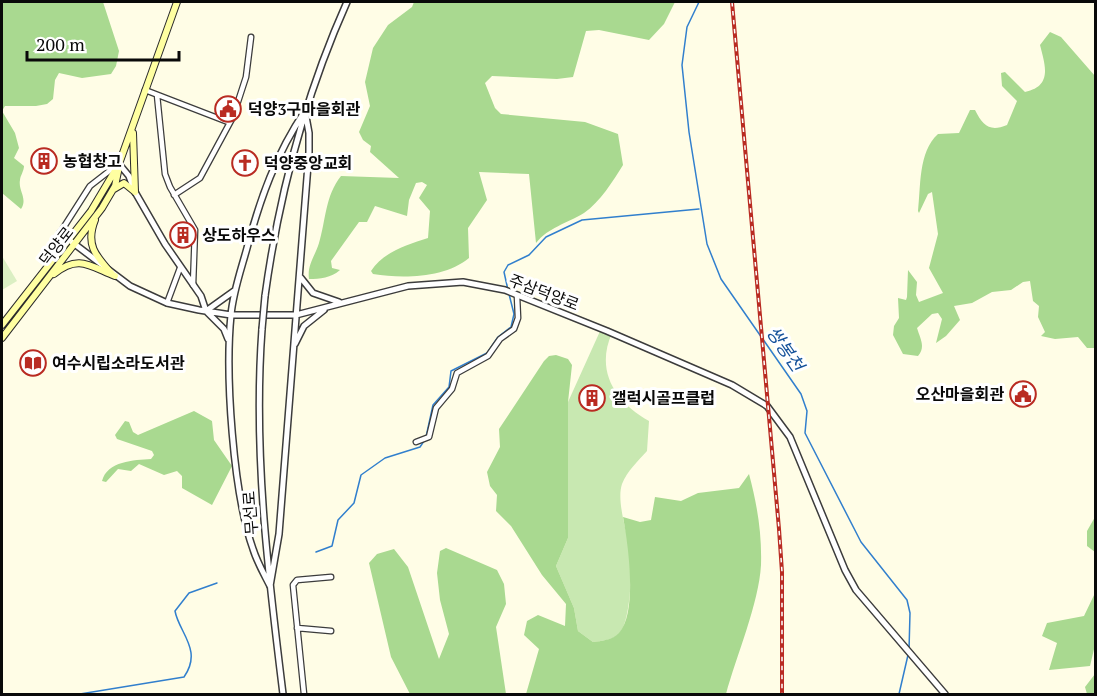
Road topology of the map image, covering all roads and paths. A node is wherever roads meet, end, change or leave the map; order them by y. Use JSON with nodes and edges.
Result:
{"nodes":[{"id":1,"x":177,"y":2,"type":"edge"},
{"id":2,"x":347,"y":2,"type":"edge"},
{"id":3,"x":251,"y":37,"type":"dead end"},
{"id":4,"x":146,"y":90,"type":"junction"},
{"id":5,"x":157,"y":95,"type":"junction"},
{"id":6,"x":305,"y":111,"type":"junction"},
{"id":7,"x":228,"y":122,"type":"junction"},
{"id":8,"x":133,"y":125,"type":"junction"},
{"id":9,"x":119,"y":164,"type":"junction"},
{"id":10,"x":112,"y":191,"type":"junction"},
{"id":11,"x":135,"y":192,"type":"junction"},
{"id":12,"x":174,"y":195,"type":"junction"},
{"id":13,"x":97,"y":214,"type":"junction"},
{"id":14,"x":60,"y":233,"type":"joint"},
{"id":15,"x":71,"y":243,"type":"junction"},
{"id":16,"x":180,"y":268,"type":"junction"},
{"id":17,"x":299,"y":272,"type":"junction"},
{"id":18,"x":115,"y":276,"type":"junction"},
{"id":19,"x":43,"y":285,"type":"junction"},
{"id":20,"x":193,"y":285,"type":"junction"},
{"id":21,"x":236,"y":287,"type":"junction"},
{"id":22,"x":516,"y":295,"type":"junction"},
{"id":23,"x":341,"y":302,"type":"junction"},
{"id":24,"x":167,"y":303,"type":"junction"},
{"id":25,"x":327,"y":307,"type":"junction"},
{"id":26,"x":206,"y":311,"type":"junction"},
{"id":27,"x":231,"y":315,"type":"junction"},
{"id":28,"x":296,"y":315,"type":"junction"},
{"id":29,"x":2,"y":325,"type":"edge"},
{"id":30,"x":3,"y":335,"type":"edge"},
{"id":31,"x":230,"y":346,"type":"junction"},
{"id":32,"x":293,"y":349,"type":"junction"},
{"id":33,"x":416,"y":442,"type":"dead end"},
{"id":34,"x":331,"y":577,"type":"dead end"},
{"id":35,"x":270,"y":586,"type":"junction"},
{"id":36,"x":297,"y":628,"type":"junction"},
{"id":37,"x":330,"y":631,"type":"dead end"},
{"id":38,"x":283,"y":694,"type":"edge"},
{"id":39,"x":304,"y":694,"type":"edge"},
{"id":40,"x":945,"y":694,"type":"edge"}],
"edges":[{"from":1,"to":4,"type":"main road","name":"덕양로"},
{"from":2,"to":6,"type":"street"},
{"from":3,"to":7,"type":"street"},
{"from":4,"to":5,"type":"street"},
{"from":4,"to":8,"type":"main road","name":"덕양로"},
{"from":5,"to":7,"type":"street"},
{"from":5,"to":12,"type":"street"},
{"from":6,"to":17,"type":"street"},
{"from":6,"to":21,"type":"street"},
{"from":6,"to":35,"type":"street","name":"무선로","bridge":true},
{"from":7,"to":12,"type":"street"},
{"from":8,"to":9,"type":"main road","name":"덕양로"},
{"from":8,"to":11,"type":"main road"},
{"from":9,"to":10,"type":"main road","name":"덕양로"},
{"from":9,"to":11,"type":"street"},
{"from":9,"to":14,"type":"street","name":"덕양로"},
{"from":9,"to":15,"type":"main road","name":"덕양로"},
{"from":10,"to":11,"type":"main road"},
{"from":10,"to":13,"type":"main road","name":"덕양로"},
{"from":11,"to":16,"type":"street"},
{"from":12,"to":20,"type":"street"},
{"from":13,"to":15,"type":"main road","name":"덕양로"},
{"from":13,"to":18,"type":"main road"},
{"from":14,"to":15,"type":"street","name":"주삼덕양로"},
{"from":15,"to":18,"type":"street","name":"주삼덕양로"},
{"from":15,"to":19,"type":"main road","name":"덕양로"},
{"from":15,"to":29,"type":"main road","name":"덕양로"},
{"from":16,"to":20,"type":"street"},
{"from":16,"to":24,"type":"street"},
{"from":17,"to":23,"type":"street"},
{"from":17,"to":28,"type":"street"},
{"from":18,"to":19,"type":"main road"},
{"from":18,"to":24,"type":"street","name":"주삼덕양로"},
{"from":19,"to":30,"type":"main road","name":"덕양로"},
{"from":20,"to":26,"type":"street"},
{"from":21,"to":26,"type":"street"},
{"from":21,"to":27,"type":"street"},
{"from":22,"to":23,"type":"street","name":"주삼덕양로"},
{"from":22,"to":33,"type":"street"},
{"from":22,"to":40,"type":"street","name":"주삼덕양로"},
{"from":23,"to":25,"type":"street","name":"주삼덕양로"},
{"from":24,"to":26,"type":"street","name":"주삼덕양로"},
{"from":25,"to":28,"type":"street","name":"주삼덕양로"},
{"from":25,"to":32,"type":"street"},
{"from":26,"to":27,"type":"street","name":"주삼덕양로"},
{"from":26,"to":31,"type":"street"},
{"from":27,"to":28,"type":"street","name":"주삼덕양로"},
{"from":27,"to":31,"type":"street"},
{"from":28,"to":32,"type":"street"},
{"from":31,"to":35,"type":"street"},
{"from":32,"to":35,"type":"street"},
{"from":34,"to":36,"type":"street"},
{"from":35,"to":38,"type":"street","name":"무선로"},
{"from":36,"to":37,"type":"street"},
{"from":36,"to":39,"type":"street"}]}
